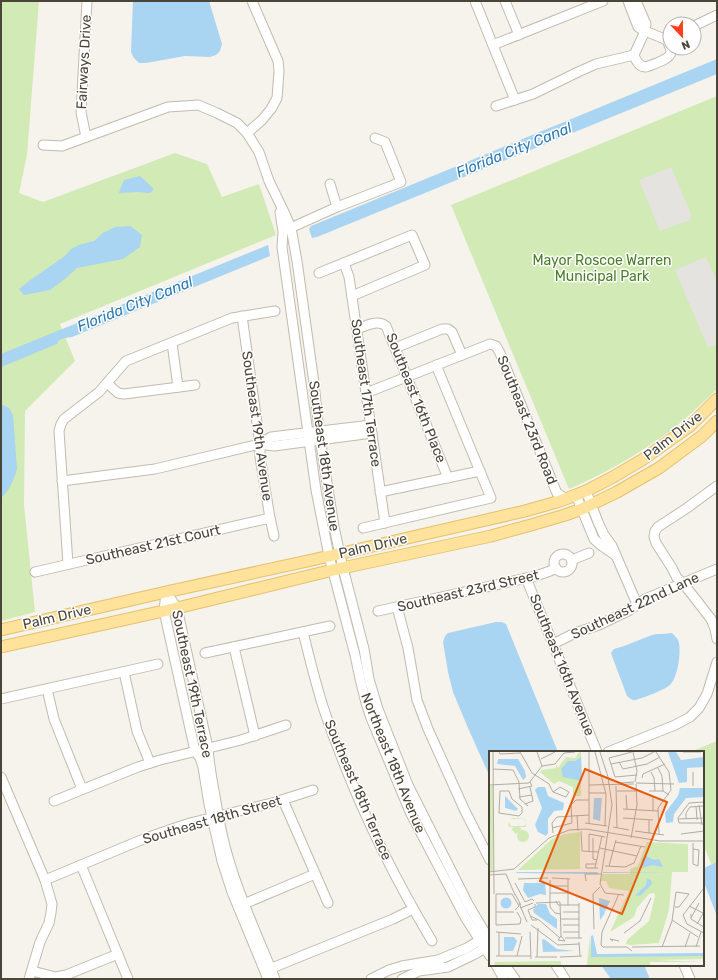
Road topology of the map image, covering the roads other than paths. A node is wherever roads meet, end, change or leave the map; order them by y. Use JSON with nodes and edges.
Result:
{"nodes":[{"id":1,"x":87,"y":1,"type":"edge"},
{"id":2,"x":252,"y":1,"type":"edge"},
{"id":3,"x":475,"y":1,"type":"edge"},
{"id":4,"x":505,"y":1,"type":"edge"},
{"id":5,"x":603,"y":1,"type":"edge"},
{"id":6,"x":628,"y":1,"type":"edge"},
{"id":7,"x":636,"y":1,"type":"edge"},
{"id":8,"x":717,"y":15,"type":"edge"},
{"id":9,"x":702,"y":22,"type":"edge"},
{"id":10,"x":645,"y":32,"type":"junction"},
{"id":11,"x":519,"y":35,"type":"junction"},
{"id":12,"x":662,"y":37,"type":"edge"},
{"id":13,"x":493,"y":45,"type":"junction"},
{"id":14,"x":634,"y":55,"type":"junction"},
{"id":15,"x":670,"y":56,"type":"edge"},
{"id":16,"x":515,"y":100,"type":"junction"},
{"id":17,"x":496,"y":106,"type":"dead end"},
{"id":18,"x":247,"y":133,"type":"junction"},
{"id":19,"x":86,"y":137,"type":"junction"},
{"id":20,"x":375,"y":138,"type":"dead end"},
{"id":21,"x":43,"y":145,"type":"dead end"},
{"id":22,"x":330,"y":184,"type":"dead end"},
{"id":23,"x":337,"y":207,"type":"junction"},
{"id":24,"x":287,"y":230,"type":"junction"},
{"id":25,"x":344,"y":263,"type":"junction"},
{"id":26,"x":319,"y":273,"type":"dead end"},
{"id":27,"x":352,"y":296,"type":"junction"},
{"id":28,"x":275,"y":311,"type":"dead end"},
{"id":29,"x":242,"y":316,"type":"junction"},
{"id":30,"x":357,"y":329,"type":"junction"},
{"id":31,"x":172,"y":343,"type":"junction"},
{"id":32,"x":395,"y":348,"type":"junction"},
{"id":33,"x":462,"y":355,"type":"junction"},
{"id":34,"x":436,"y":365,"type":"junction"},
{"id":35,"x":407,"y":377,"type":"junction"},
{"id":36,"x":107,"y":383,"type":"junction"},
{"id":37,"x":195,"y":385,"type":"dead end"},
{"id":38,"x":178,"y":387,"type":"junction"},
{"id":39,"x":366,"y":394,"type":"junction"},
{"id":40,"x":717,"y":399,"type":"edge"},
{"id":41,"x":717,"y":421,"type":"edge"},
{"id":42,"x":371,"y":429,"type":"junction"},
{"id":43,"x":320,"y":435,"type":"junction"},
{"id":44,"x":309,"y":437,"type":"junction"},
{"id":45,"x":260,"y":444,"type":"junction"},
{"id":46,"x":480,"y":471,"type":"junction"},
{"id":47,"x":448,"y":478,"type":"junction"},
{"id":48,"x":62,"y":481,"type":"junction"},
{"id":49,"x":717,"y":486,"type":"edge"},
{"id":50,"x":556,"y":490,"type":"junction"},
{"id":51,"x":380,"y":492,"type":"junction"},
{"id":52,"x":576,"y":495,"type":"junction"},
{"id":53,"x":553,"y":502,"type":"junction"},
{"id":54,"x":586,"y":507,"type":"junction"},
{"id":55,"x":270,"y":518,"type":"junction"},
{"id":56,"x":385,"y":523,"type":"junction"},
{"id":57,"x":363,"y":528,"type":"dead end"},
{"id":58,"x":274,"y":536,"type":"dead end"},
{"id":59,"x":589,"y":553,"type":"dead end"},
{"id":60,"x":334,"y":555,"type":"junction"},
{"id":61,"x":572,"y":560,"type":"junction"},
{"id":62,"x":68,"y":564,"type":"junction"},
{"id":63,"x":556,"y":568,"type":"junction"},
{"id":64,"x":338,"y":569,"type":"junction"},
{"id":65,"x":717,"y":569,"type":"edge"},
{"id":66,"x":35,"y":572,"type":"dead end"},
{"id":67,"x":526,"y":578,"type":"junction"},
{"id":68,"x":683,"y":583,"type":"junction"},
{"id":69,"x":166,"y":592,"type":"junction"},
{"id":70,"x":638,"y":604,"type":"junction"},
{"id":71,"x":397,"y":606,"type":"junction"},
{"id":72,"x":177,"y":608,"type":"junction"},
{"id":73,"x":164,"y":611,"type":"junction"},
{"id":74,"x":378,"y":611,"type":"dead end"},
{"id":75,"x":330,"y":626,"type":"dead end"},
{"id":76,"x":1,"y":630,"type":"edge"},
{"id":77,"x":303,"y":632,"type":"junction"},
{"id":78,"x":717,"y":639,"type":"edge"},
{"id":79,"x":553,"y":644,"type":"junction"},
{"id":80,"x":1,"y":647,"type":"edge"},
{"id":81,"x":234,"y":647,"type":"junction"},
{"id":82,"x":205,"y":653,"type":"dead end"},
{"id":83,"x":717,"y":662,"type":"edge"},
{"id":84,"x":158,"y":664,"type":"dead end"},
{"id":85,"x":124,"y":672,"type":"junction"},
{"id":86,"x":47,"y":689,"type":"junction"},
{"id":87,"x":1,"y":700,"type":"edge"},
{"id":88,"x":286,"y":725,"type":"dead end"},
{"id":89,"x":204,"y":729,"type":"junction"},
{"id":90,"x":191,"y":732,"type":"junction"},
{"id":91,"x":255,"y":736,"type":"junction"},
{"id":92,"x":208,"y":748,"type":"junction"},
{"id":93,"x":195,"y":751,"type":"junction"},
{"id":94,"x":597,"y":751,"type":"edge"},
{"id":95,"x":610,"y":751,"type":"edge"},
{"id":96,"x":150,"y":763,"type":"junction"},
{"id":97,"x":1,"y":777,"type":"edge"},
{"id":98,"x":82,"y":789,"type":"junction"},
{"id":99,"x":313,"y":790,"type":"dead end"},
{"id":100,"x":54,"y":800,"type":"dead end"},
{"id":101,"x":283,"y":800,"type":"junction"},
{"id":102,"x":215,"y":817,"type":"junction"},
{"id":103,"x":489,"y":858,"type":"edge"},
{"id":104,"x":81,"y":865,"type":"junction"},
{"id":105,"x":315,"y":874,"type":"junction"},
{"id":106,"x":45,"y":880,"type":"junction"},
{"id":107,"x":328,"y":903,"type":"dead end"},
{"id":108,"x":241,"y":905,"type":"junction"},
{"id":109,"x":413,"y":909,"type":"junction"},
{"id":110,"x":432,"y":941,"type":"dead end"},
{"id":111,"x":487,"y":943,"type":"edge"},
{"id":112,"x":118,"y":954,"type":"junction"},
{"id":113,"x":497,"y":966,"type":"edge"},
{"id":114,"x":506,"y":966,"type":"edge"},
{"id":115,"x":557,"y":966,"type":"edge"},
{"id":116,"x":684,"y":966,"type":"edge"},
{"id":117,"x":268,"y":973,"type":"edge"},
{"id":118,"x":30,"y":975,"type":"edge"},
{"id":119,"x":128,"y":979,"type":"edge"},
{"id":120,"x":275,"y":979,"type":"edge"},
{"id":121,"x":371,"y":979,"type":"edge"},
{"id":122,"x":402,"y":979,"type":"edge"},
{"id":123,"x":504,"y":979,"type":"edge"},
{"id":124,"x":515,"y":979,"type":"edge"},
{"id":125,"x":565,"y":979,"type":"edge"},
{"id":126,"x":690,"y":979,"type":"edge"}],
"edges":[{"from":1,"to":19,"type":"street","name":"Fairways Drive"},
{"from":2,"to":18,"type":"street"},
{"from":3,"to":13,"type":"street"},
{"from":4,"to":11,"type":"street"},
{"from":5,"to":11,"type":"street"},
{"from":6,"to":10,"type":"street"},
{"from":7,"to":10,"type":"street"},
{"from":8,"to":9,"type":"street"},
{"from":10,"to":12,"type":"street"},
{"from":10,"to":14,"type":"street"},
{"from":11,"to":13,"type":"street"},
{"from":13,"to":16,"type":"street"},
{"from":14,"to":15,"type":"street"},
{"from":14,"to":16,"type":"street"},
{"from":16,"to":17,"type":"street"},
{"from":18,"to":19,"type":"street"},
{"from":18,"to":24,"type":"street"},
{"from":19,"to":21,"type":"street"},
{"from":20,"to":23,"type":"street"},
{"from":22,"to":23,"type":"street"},
{"from":23,"to":24,"type":"street"},
{"from":24,"to":43,"type":"street","name":"Southeast 18th Avenue"},
{"from":24,"to":44,"type":"street","name":"Southeast 18th Avenue"},
{"from":25,"to":26,"type":"street"},
{"from":25,"to":27,"type":"street","name":"Southeast 17th Terrace"},
{"from":25,"to":27,"type":"street"},
{"from":27,"to":30,"type":"street","name":"Southeast 17th Terrace"},
{"from":28,"to":29,"type":"street"},
{"from":29,"to":31,"type":"street"},
{"from":29,"to":45,"type":"street","name":"Southeast 19th Avenue"},
{"from":30,"to":32,"type":"street","name":"Southeast 16th Place"},
{"from":30,"to":39,"type":"street","name":"Southeast 17th Terrace"},
{"from":31,"to":36,"type":"street"},
{"from":31,"to":38,"type":"street"},
{"from":32,"to":33,"type":"street"},
{"from":32,"to":35,"type":"street","name":"Southeast 16th Place"},
{"from":33,"to":34,"type":"street","name":"Southeast 23rd Road"},
{"from":33,"to":50,"type":"street","name":"Southeast 23rd Road"},
{"from":34,"to":35,"type":"street","name":"Southeast 23rd Road"},
{"from":34,"to":46,"type":"street"},
{"from":35,"to":39,"type":"street","name":"Southeast 23rd Road"},
{"from":35,"to":47,"type":"street","name":"Southeast 16th Place"},
{"from":36,"to":38,"type":"street"},
{"from":36,"to":48,"type":"street"},
{"from":37,"to":38,"type":"street"},
{"from":39,"to":42,"type":"street","name":"Southeast 17th Terrace"},
{"from":40,"to":52,"type":"main road","name":"Palm Drive"},
{"from":41,"to":54,"type":"main road","name":"Palm Drive"},
{"from":42,"to":43,"type":"street"},
{"from":42,"to":51,"type":"street","name":"Southeast 17th Terrace"},
{"from":43,"to":44,"type":"street"},
{"from":43,"to":60,"type":"street","name":"Southeast 18th Avenue"},
{"from":44,"to":45,"type":"street"},
{"from":44,"to":60,"type":"street","name":"Southeast 18th Avenue"},
{"from":45,"to":48,"type":"street"},
{"from":45,"to":55,"type":"street","name":"Southeast 19th Avenue"},
{"from":46,"to":47,"type":"street"},
{"from":46,"to":56,"type":"street"},
{"from":47,"to":51,"type":"street"},
{"from":48,"to":62,"type":"street"},
{"from":49,"to":68,"type":"street"},
{"from":50,"to":52,"type":"street","name":"Southeast 23rd Road"},
{"from":50,"to":53,"type":"street","name":"Southeast 23rd Road"},
{"from":51,"to":56,"type":"street","name":"Southeast 17th Terrace"},
{"from":52,"to":53,"type":"main road","name":"Palm Drive"},
{"from":52,"to":54,"type":"street"},
{"from":53,"to":60,"type":"main road","name":"Palm Drive"},
{"from":54,"to":64,"type":"main road","name":"Palm Drive"},
{"from":54,"to":70,"type":"street"},
{"from":55,"to":58,"type":"street","name":"Southeast 19th Avenue"},
{"from":55,"to":62,"type":"street","name":"Southeast 21st Court"},
{"from":56,"to":57,"type":"street"},
{"from":59,"to":61,"type":"street"},
{"from":60,"to":64,"type":"street","name":"Northeast 18th Avenue"},
{"from":60,"to":69,"type":"main road","name":"Palm Drive"},
{"from":61,"to":63,"type":"street"},
{"from":61,"to":63,"type":"street"},
{"from":62,"to":66,"type":"street","name":"Southeast 21st Court"},
{"from":63,"to":67,"type":"street","name":"Southeast 23rd Street"},
{"from":64,"to":72,"type":"main road","name":"Palm Drive"},
{"from":64,"to":111,"type":"street","name":"Northeast 18th Avenue"},
{"from":65,"to":68,"type":"street","name":"Southeast 22nd Lane"},
{"from":67,"to":71,"type":"street","name":"Southeast 23rd Street"},
{"from":67,"to":79,"type":"street","name":"Southeast 16th Avenue"},
{"from":68,"to":70,"type":"street","name":"Southeast 22nd Lane"},
{"from":68,"to":78,"type":"street"},
{"from":69,"to":72,"type":"street","name":"Southeast 19th Terrace"},
{"from":69,"to":73,"type":"street","name":"Southeast 19th Terrace"},
{"from":69,"to":76,"type":"main road","name":"Palm Drive"},
{"from":70,"to":79,"type":"street","name":"Southeast 22nd Lane"},
{"from":71,"to":74,"type":"street","name":"Southeast 23rd Street"},
{"from":71,"to":103,"type":"street"},
{"from":72,"to":73,"type":"main road","name":"Palm Drive"},
{"from":72,"to":89,"type":"street","name":"Southeast 19th Terrace"},
{"from":73,"to":80,"type":"main road","name":"Palm Drive"},
{"from":73,"to":90,"type":"street","name":"Southeast 19th Terrace"},
{"from":75,"to":77,"type":"street"},
{"from":77,"to":81,"type":"street"},
{"from":77,"to":109,"type":"street","name":"Southeast 18th Terrace"},
{"from":79,"to":94,"type":"street","name":"Southeast 16th Avenue"},
{"from":81,"to":82,"type":"street"},
{"from":81,"to":91,"type":"street"},
{"from":83,"to":95,"type":"street"},
{"from":84,"to":85,"type":"street"},
{"from":85,"to":86,"type":"street"},
{"from":85,"to":96,"type":"street"},
{"from":86,"to":87,"type":"street"},
{"from":86,"to":98,"type":"street"},
{"from":88,"to":91,"type":"street"},
{"from":89,"to":90,"type":"street"},
{"from":89,"to":92,"type":"street","name":"Southeast 19th Terrace"},
{"from":90,"to":93,"type":"street","name":"Southeast 19th Terrace"},
{"from":91,"to":92,"type":"street"},
{"from":92,"to":93,"type":"street"},
{"from":92,"to":102,"type":"street","name":"Southeast 19th Terrace"},
{"from":93,"to":96,"type":"street"},
{"from":93,"to":102,"type":"street","name":"Southeast 19th Terrace"},
{"from":96,"to":98,"type":"street"},
{"from":97,"to":106,"type":"street"},
{"from":98,"to":100,"type":"street"},
{"from":99,"to":101,"type":"street","name":"Southeast 18th Street"},
{"from":101,"to":102,"type":"street","name":"Southeast 18th Street"},
{"from":101,"to":105,"type":"street"},
{"from":102,"to":104,"type":"street","name":"Southeast 18th Street"},
{"from":102,"to":108,"type":"street","name":"Southeast 19th Terrace"},
{"from":104,"to":106,"type":"street","name":"Southeast 18th Street"},
{"from":104,"to":112,"type":"street"},
{"from":105,"to":107,"type":"street"},
{"from":105,"to":108,"type":"street"},
{"from":106,"to":118,"type":"street"},
{"from":108,"to":117,"type":"street","name":"Southeast 19th Terrace"},
{"from":109,"to":110,"type":"street","name":"Southeast 18th Terrace"},
{"from":109,"to":117,"type":"street"},
{"from":111,"to":121,"type":"street"},
{"from":111,"to":122,"type":"street"},
{"from":112,"to":118,"type":"street"},
{"from":112,"to":119,"type":"street"},
{"from":113,"to":123,"type":"street"},
{"from":114,"to":124,"type":"street"},
{"from":115,"to":125,"type":"street"},
{"from":116,"to":126,"type":"street"},
{"from":117,"to":120,"type":"street","name":"Southeast 19th Terrace"}]}
